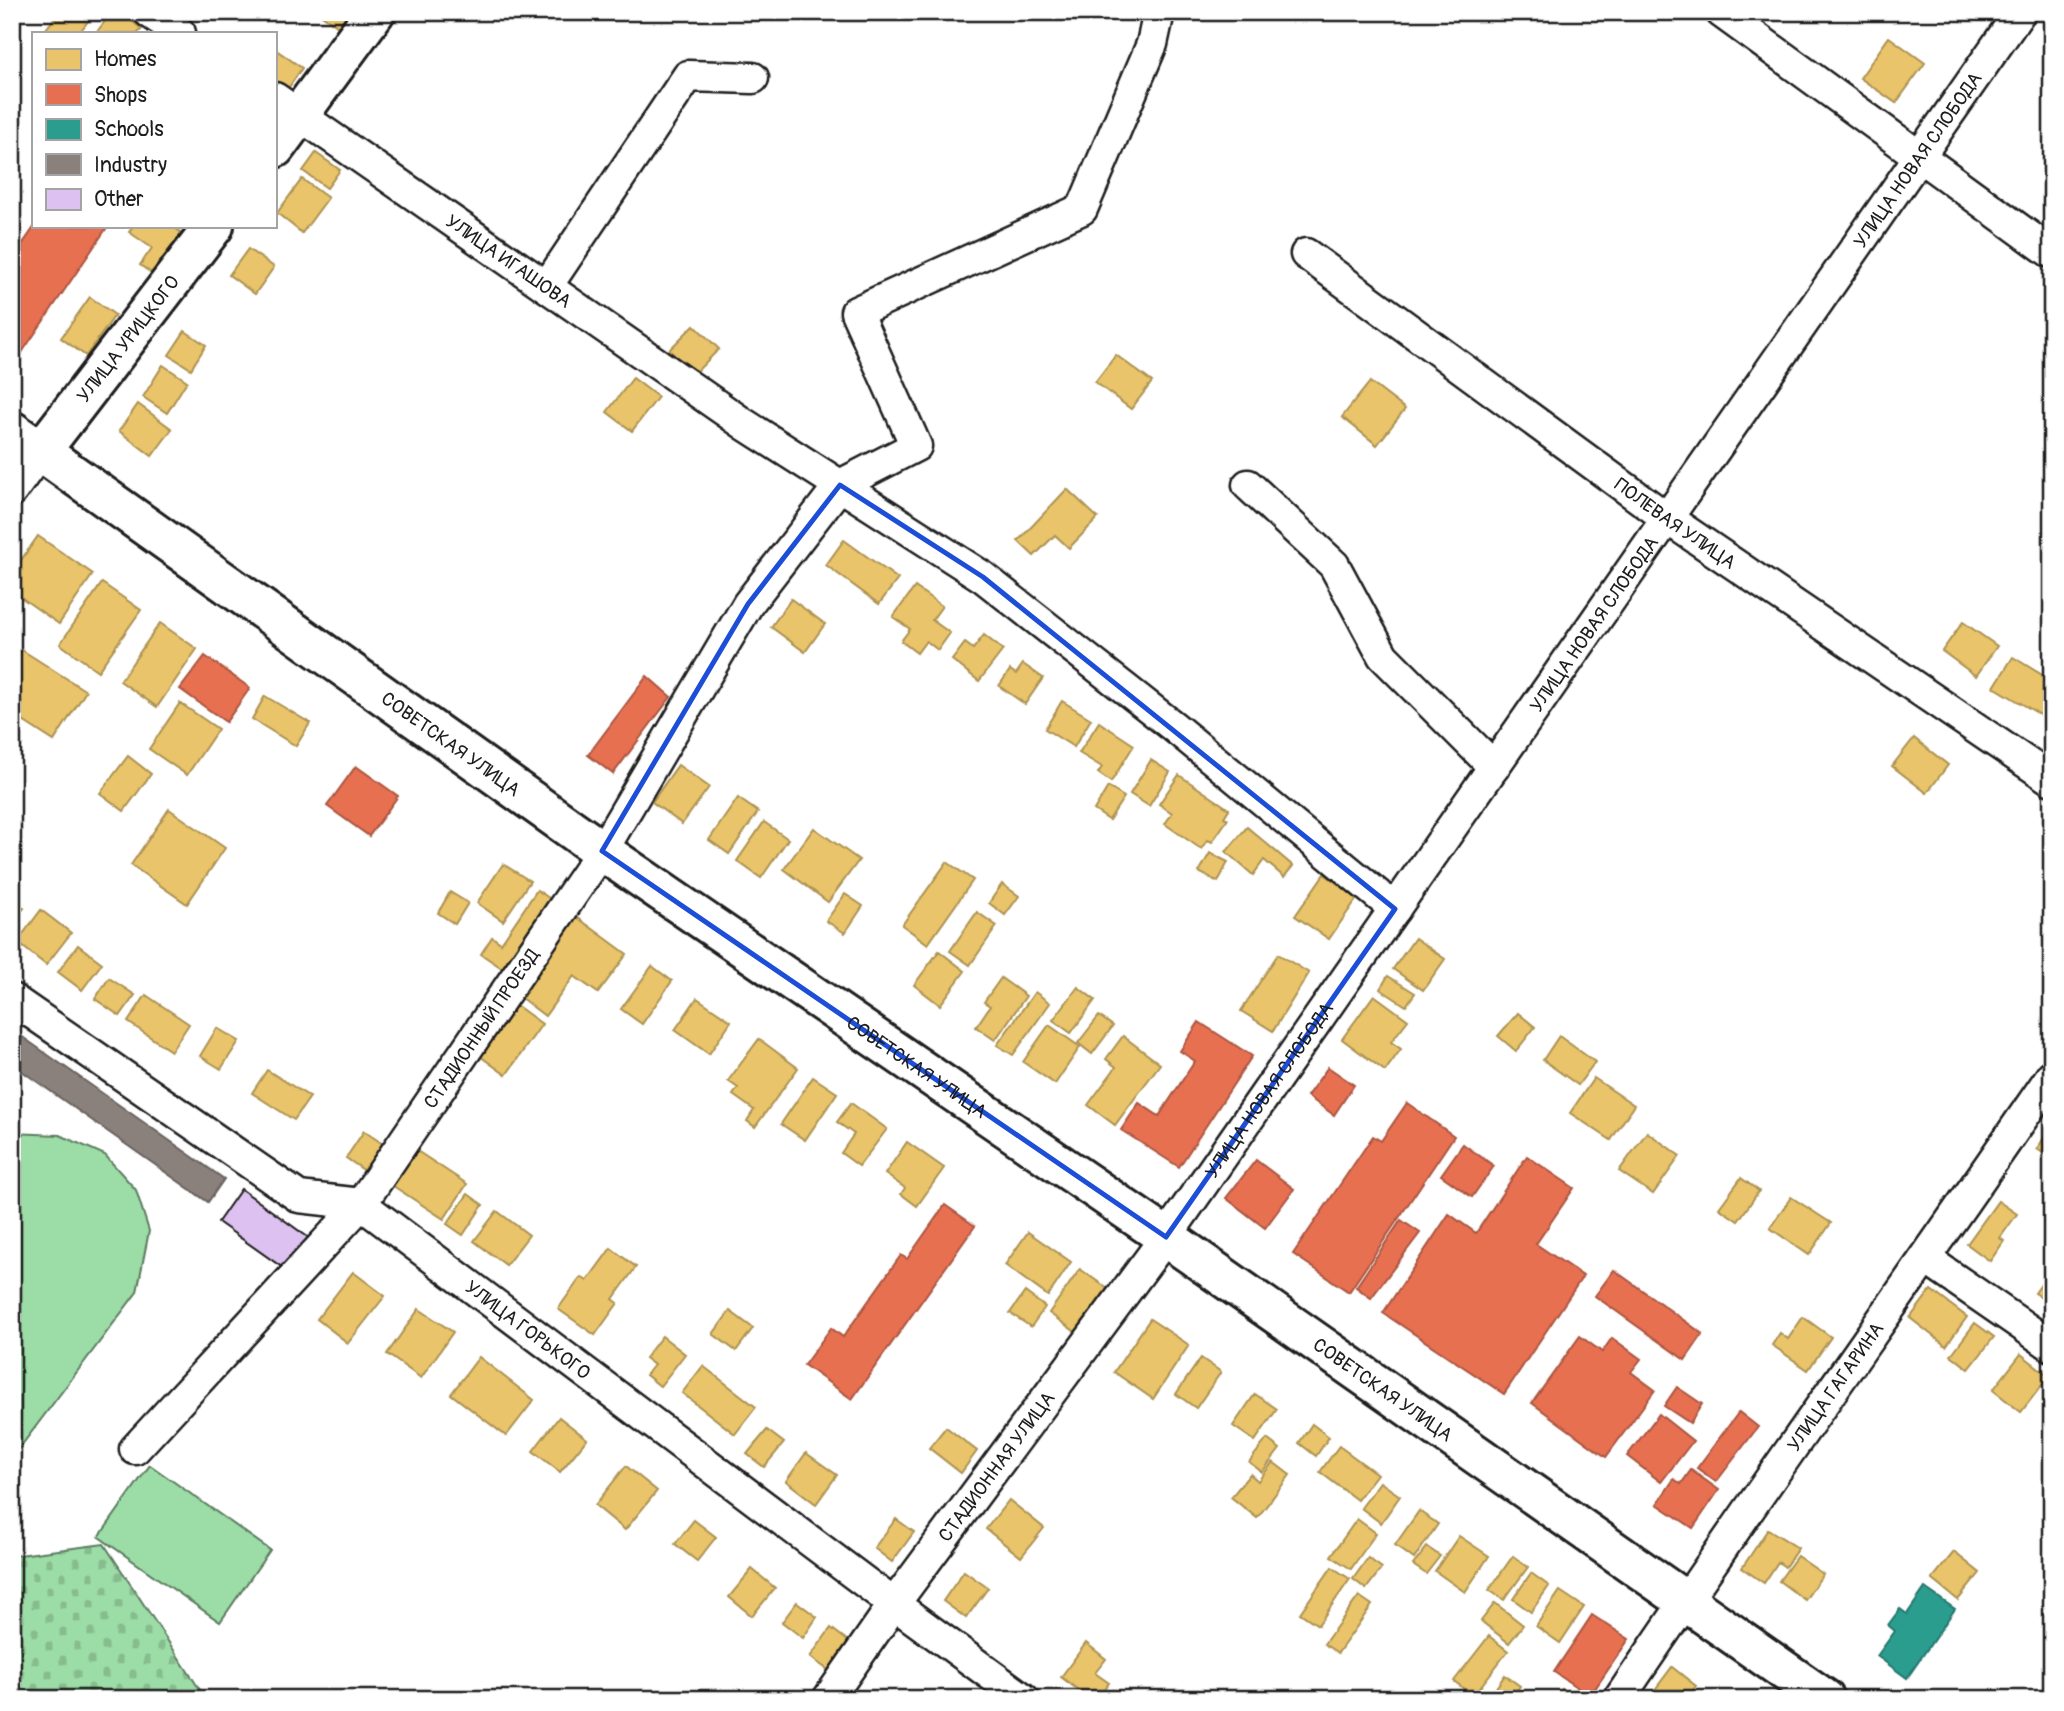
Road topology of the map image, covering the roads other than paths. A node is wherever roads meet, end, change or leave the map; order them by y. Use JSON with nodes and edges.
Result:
{"nodes":[{"id":1,"x":149,"y":12,"type":"edge"},
{"id":2,"x":375,"y":12,"type":"edge"},
{"id":3,"x":1159,"y":12,"type":"edge"},
{"id":4,"x":1721,"y":12,"type":"edge"},
{"id":5,"x":2020,"y":12,"type":"edge"},
{"id":6,"x":179,"y":32,"type":"edge"},
{"id":7,"x":753,"y":78,"type":"dead end"},
{"id":8,"x":287,"y":107,"type":"edge"},
{"id":9,"x":276,"y":145,"type":"edge"},
{"id":10,"x":1920,"y":157,"type":"junction"},
{"id":11,"x":212,"y":228,"type":"edge"},
{"id":12,"x":2052,"y":253,"type":"edge"},
{"id":13,"x":1306,"y":254,"type":"dead end"},
{"id":14,"x":547,"y":286,"type":"junction"},
{"id":15,"x":27,"y":441,"type":"edge"},
{"id":16,"x":840,"y":485,"type":"junction"},
{"id":17,"x":1248,"y":485,"type":"dead end"},
{"id":18,"x":12,"y":491,"type":"edge"},
{"id":19,"x":1668,"y":519,"type":"junction"},
{"id":20,"x":1494,"y":767,"type":"junction"},
{"id":21,"x":2052,"y":780,"type":"edge"},
{"id":22,"x":602,"y":851,"type":"junction"},
{"id":23,"x":1395,"y":909,"type":"junction"},
{"id":24,"x":12,"y":999,"type":"edge"},
{"id":25,"x":2052,"y":1075,"type":"edge"},
{"id":26,"x":360,"y":1204,"type":"junction"},
{"id":27,"x":1166,"y":1237,"type":"junction"},
{"id":28,"x":1926,"y":1259,"type":"junction"},
{"id":29,"x":2052,"y":1346,"type":"edge"},
{"id":30,"x":135,"y":1449,"type":"dead end"},
{"id":31,"x":1685,"y":1600,"type":"junction"},
{"id":32,"x":894,"y":1604,"type":"junction"},
{"id":33,"x":828,"y":1699,"type":"edge"},
{"id":34,"x":1024,"y":1699,"type":"edge"},
{"id":35,"x":1619,"y":1699,"type":"edge"},
{"id":36,"x":1825,"y":1699,"type":"edge"}],
"edges":[{"from":1,"to":6,"type":"street"},
{"from":2,"to":8,"type":"main road"},
{"from":3,"to":16,"type":"street"},
{"from":4,"to":10,"type":"street"},
{"from":5,"to":10,"type":"street","name":"УЛИЦА НОВАЯ СЛОБОДА"},
{"from":7,"to":14,"type":"street"},
{"from":8,"to":9,"type":"main road"},
{"from":8,"to":14,"type":"street","name":"УЛИЦА ИГАШОВА"},
{"from":10,"to":12,"type":"street"},
{"from":10,"to":19,"type":"street","name":"УЛИЦА НОВАЯ СЛОБОДА"},
{"from":11,"to":15,"type":"main road","name":"УЛИЦА УРИЦКОГО"},
{"from":13,"to":19,"type":"street","name":"ПОЛЕВАЯ УЛИЦА"},
{"from":14,"to":16,"type":"street","name":"УЛИЦА ИГАШОВА"},
{"from":15,"to":18,"type":"street"},
{"from":15,"to":22,"type":"main road","name":"СОВЕТСКАЯ УЛИЦА"},
{"from":16,"to":22,"type":"street","name":"СТАДИОННЫЙ ПРОЕЗД"},
{"from":16,"to":23,"type":"street","name":"УЛИЦА ИГАШОВА"},
{"from":17,"to":20,"type":"street"},
{"from":19,"to":20,"type":"street","name":"УЛИЦА НОВАЯ СЛОБОДА"},
{"from":19,"to":21,"type":"street","name":"ПОЛЕВАЯ УЛИЦА"},
{"from":20,"to":23,"type":"street","name":"УЛИЦА НОВАЯ СЛОБОДА"},
{"from":22,"to":26,"type":"street","name":"СТАДИОННЫЙ ПРОЕЗД"},
{"from":22,"to":27,"type":"main road","name":"СОВЕТСКАЯ УЛИЦА"},
{"from":23,"to":27,"type":"street","name":"УЛИЦА НОВАЯ СЛОБОДА"},
{"from":24,"to":26,"type":"street"},
{"from":25,"to":28,"type":"street","name":"УЛИЦА ГАГАРИНА"},
{"from":26,"to":30,"type":"street","name":"СТАДИОННЫЙ ПРОЕЗД"},
{"from":26,"to":32,"type":"street","name":"УЛИЦА ГОРЬКОГО"},
{"from":27,"to":31,"type":"main road","name":"СОВЕТСКАЯ УЛИЦА"},
{"from":27,"to":32,"type":"street","name":"СТАДИОННАЯ УЛИЦА"},
{"from":28,"to":29,"type":"street"},
{"from":28,"to":31,"type":"street","name":"УЛИЦА ГАГАРИНА"},
{"from":31,"to":35,"type":"street","name":"УЛИЦА ГАГАРИНА"},
{"from":31,"to":36,"type":"main road","name":"СОВЕТСКАЯ УЛИЦА"},
{"from":32,"to":33,"type":"street","name":"СТАДИОННАЯ УЛИЦА"},
{"from":32,"to":34,"type":"street","name":"УЛИЦА ГОРЬКОГО"}]}
